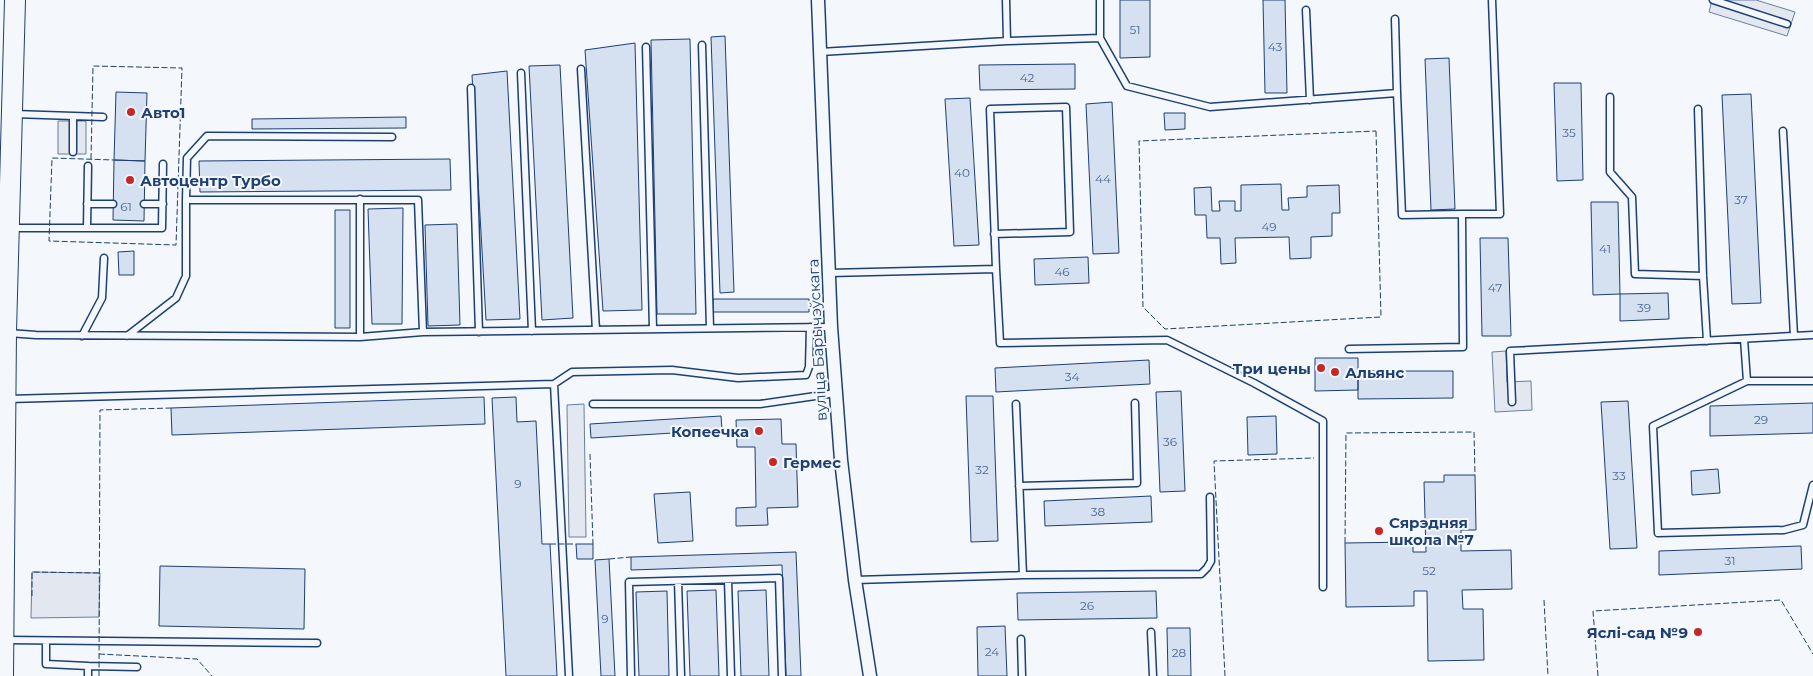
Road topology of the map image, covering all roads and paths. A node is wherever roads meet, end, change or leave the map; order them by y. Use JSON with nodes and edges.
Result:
{"nodes":[{"id":1,"x":15,"y":0,"type":"edge"},
{"id":2,"x":818,"y":0,"type":"edge"},
{"id":3,"x":1006,"y":0,"type":"edge"},
{"id":4,"x":1100,"y":0,"type":"edge"},
{"id":5,"x":1492,"y":0,"type":"edge"},
{"id":6,"x":1713,"y":0,"type":"edge"},
{"id":7,"x":1306,"y":10,"type":"dead end"},
{"id":8,"x":1394,"y":19,"type":"dead end"},
{"id":9,"x":1786,"y":24,"type":"dead end"},
{"id":10,"x":1100,"y":38,"type":"junction"},
{"id":11,"x":1007,"y":41,"type":"junction"},
{"id":12,"x":702,"y":45,"type":"dead end"},
{"id":13,"x":646,"y":47,"type":"dead end"},
{"id":14,"x":819,"y":52,"type":"junction"},
{"id":15,"x":580,"y":69,"type":"dead end"},
{"id":16,"x":521,"y":73,"type":"dead end"},
{"id":17,"x":470,"y":88,"type":"dead end"},
{"id":18,"x":1397,"y":93,"type":"junction"},
{"id":19,"x":1610,"y":97,"type":"dead end"},
{"id":20,"x":1310,"y":100,"type":"junction"},
{"id":21,"x":1698,"y":109,"type":"dead end"},
{"id":22,"x":11,"y":114,"type":"junction"},
{"id":23,"x":73,"y":116,"type":"junction"},
{"id":24,"x":103,"y":117,"type":"dead end"},
{"id":25,"x":1783,"y":131,"type":"dead end"},
{"id":26,"x":392,"y":138,"type":"dead end"},
{"id":27,"x":72,"y":152,"type":"dead end"},
{"id":28,"x":163,"y":164,"type":"dead end"},
{"id":29,"x":88,"y":166,"type":"dead end"},
{"id":30,"x":360,"y":199,"type":"junction"},
{"id":31,"x":186,"y":200,"type":"junction"},
{"id":32,"x":87,"y":204,"type":"junction"},
{"id":33,"x":113,"y":204,"type":"dead end"},
{"id":34,"x":144,"y":204,"type":"dead end"},
{"id":35,"x":163,"y":204,"type":"junction"},
{"id":36,"x":1462,"y":214,"type":"junction"},
{"id":37,"x":8,"y":228,"type":"junction"},
{"id":38,"x":87,"y":228,"type":"junction"},
{"id":39,"x":994,"y":234,"type":"junction"},
{"id":40,"x":104,"y":258,"type":"dead end"},
{"id":41,"x":996,"y":269,"type":"junction"},
{"id":42,"x":829,"y":273,"type":"junction"},
{"id":43,"x":1703,"y":276,"type":"junction"},
{"id":44,"x":810,"y":327,"type":"junction"},
{"id":45,"x":831,"y":327,"type":"junction"},
{"id":46,"x":710,"y":328,"type":"junction"},
{"id":47,"x":653,"y":329,"type":"junction"},
{"id":48,"x":596,"y":330,"type":"junction"},
{"id":49,"x":532,"y":331,"type":"junction"},
{"id":50,"x":6,"y":332,"type":"junction"},
{"id":51,"x":423,"y":332,"type":"junction"},
{"id":52,"x":479,"y":332,"type":"junction"},
{"id":53,"x":1813,"y":335,"type":"edge"},
{"id":54,"x":82,"y":336,"type":"junction"},
{"id":55,"x":127,"y":336,"type":"junction"},
{"id":56,"x":1794,"y":336,"type":"junction"},
{"id":57,"x":360,"y":337,"type":"junction"},
{"id":58,"x":1744,"y":339,"type":"junction"},
{"id":59,"x":1707,"y":341,"type":"junction"},
{"id":60,"x":1349,"y":349,"type":"dead end"},
{"id":61,"x":1747,"y":381,"type":"junction"},
{"id":62,"x":1813,"y":381,"type":"edge"},
{"id":63,"x":554,"y":384,"type":"junction"},
{"id":64,"x":836,"y":394,"type":"junction"},
{"id":65,"x":6,"y":399,"type":"junction"},
{"id":66,"x":1512,"y":402,"type":"dead end"},
{"id":67,"x":1135,"y":403,"type":"dead end"},
{"id":68,"x":593,"y":404,"type":"dead end"},
{"id":69,"x":1016,"y":404,"type":"dead end"},
{"id":70,"x":1813,"y":485,"type":"edge"},
{"id":71,"x":1019,"y":486,"type":"junction"},
{"id":72,"x":1210,"y":496,"type":"dead end"},
{"id":73,"x":1023,"y":575,"type":"junction"},
{"id":74,"x":728,"y":580,"type":"junction"},
{"id":75,"x":855,"y":580,"type":"junction"},
{"id":76,"x":678,"y":581,"type":"junction"},
{"id":77,"x":1323,"y":587,"type":"dead end"},
{"id":78,"x":1151,"y":632,"type":"dead end"},
{"id":79,"x":1021,"y":639,"type":"dead end"},
{"id":80,"x":4,"y":640,"type":"junction"},
{"id":81,"x":46,"y":640,"type":"junction"},
{"id":82,"x":317,"y":643,"type":"dead end"},
{"id":83,"x":88,"y":666,"type":"junction"},
{"id":84,"x":137,"y":668,"type":"dead end"},
{"id":85,"x":3,"y":676,"type":"edge"},
{"id":86,"x":88,"y":676,"type":"edge"},
{"id":87,"x":569,"y":676,"type":"edge"},
{"id":88,"x":631,"y":676,"type":"edge"},
{"id":89,"x":681,"y":676,"type":"edge"},
{"id":90,"x":731,"y":676,"type":"edge"},
{"id":91,"x":782,"y":676,"type":"edge"},
{"id":92,"x":870,"y":676,"type":"edge"},
{"id":93,"x":1022,"y":676,"type":"edge"},
{"id":94,"x":1153,"y":676,"type":"edge"}],
"edges":[{"from":1,"to":22,"type":"main road"},
{"from":2,"to":14,"type":"street","name":"вуліца Барычэўскага"},
{"from":3,"to":11,"type":"lane"},
{"from":4,"to":10,"type":"lane"},
{"from":5,"to":36,"type":"lane"},
{"from":6,"to":9,"type":"lane"},
{"from":7,"to":20,"type":"lane"},
{"from":8,"to":18,"type":"lane"},
{"from":10,"to":11,"type":"lane"},
{"from":10,"to":20,"type":"lane"},
{"from":11,"to":14,"type":"lane"},
{"from":12,"to":46,"type":"lane"},
{"from":13,"to":47,"type":"lane"},
{"from":14,"to":42,"type":"street","name":"вуліца Барычэўскага"},
{"from":15,"to":48,"type":"lane"},
{"from":16,"to":49,"type":"lane"},
{"from":17,"to":52,"type":"lane"},
{"from":18,"to":20,"type":"lane"},
{"from":18,"to":36,"type":"lane"},
{"from":19,"to":43,"type":"lane"},
{"from":21,"to":43,"type":"lane"},
{"from":22,"to":23,"type":"lane"},
{"from":22,"to":37,"type":"main road"},
{"from":23,"to":24,"type":"lane"},
{"from":23,"to":27,"type":"lane"},
{"from":25,"to":56,"type":"lane"},
{"from":26,"to":31,"type":"lane"},
{"from":28,"to":35,"type":"lane"},
{"from":29,"to":32,"type":"lane"},
{"from":30,"to":31,"type":"lane"},
{"from":30,"to":51,"type":"lane"},
{"from":30,"to":57,"type":"lane"},
{"from":31,"to":55,"type":"lane"},
{"from":32,"to":33,"type":"lane"},
{"from":32,"to":38,"type":"lane"},
{"from":34,"to":35,"type":"lane"},
{"from":35,"to":38,"type":"lane"},
{"from":36,"to":60,"type":"lane"},
{"from":37,"to":38,"type":"lane"},
{"from":37,"to":50,"type":"main road"},
{"from":39,"to":39,"type":"lane"},
{"from":39,"to":41,"type":"lane"},
{"from":40,"to":54,"type":"lane"},
{"from":41,"to":42,"type":"lane"},
{"from":41,"to":77,"type":"lane"},
{"from":42,"to":45,"type":"street","name":"вуліца Барычэўскага"},
{"from":43,"to":59,"type":"lane"},
{"from":44,"to":45,"type":"lane"},
{"from":44,"to":46,"type":"lane"},
{"from":44,"to":63,"type":"lane"},
{"from":45,"to":64,"type":"street","name":"вуліца Барычэўскага"},
{"from":46,"to":47,"type":"lane"},
{"from":47,"to":48,"type":"lane"},
{"from":48,"to":49,"type":"lane"},
{"from":49,"to":52,"type":"lane"},
{"from":50,"to":54,"type":"lane"},
{"from":50,"to":65,"type":"main road"},
{"from":51,"to":52,"type":"lane"},
{"from":51,"to":57,"type":"lane"},
{"from":53,"to":56,"type":"lane"},
{"from":54,"to":55,"type":"lane"},
{"from":55,"to":57,"type":"lane"},
{"from":56,"to":58,"type":"lane"},
{"from":58,"to":59,"type":"lane"},
{"from":58,"to":61,"type":"lane"},
{"from":59,"to":66,"type":"lane"},
{"from":61,"to":62,"type":"lane"},
{"from":61,"to":70,"type":"lane"},
{"from":63,"to":65,"type":"lane"},
{"from":63,"to":87,"type":"lane"},
{"from":64,"to":68,"type":"lane"},
{"from":64,"to":75,"type":"street","name":"вуліца Барычэўскага"},
{"from":65,"to":80,"type":"main road"},
{"from":67,"to":71,"type":"lane"},
{"from":69,"to":71,"type":"lane"},
{"from":71,"to":73,"type":"lane"},
{"from":72,"to":73,"type":"lane"},
{"from":73,"to":75,"type":"lane"},
{"from":74,"to":76,"type":"lane"},
{"from":74,"to":90,"type":"lane"},
{"from":74,"to":91,"type":"lane"},
{"from":75,"to":92,"type":"street","name":"вуліца Барычэўскага"},
{"from":76,"to":88,"type":"lane"},
{"from":76,"to":89,"type":"lane"},
{"from":78,"to":94,"type":"lane"},
{"from":79,"to":93,"type":"lane"},
{"from":80,"to":81,"type":"lane"},
{"from":80,"to":85,"type":"main road"},
{"from":81,"to":82,"type":"lane"},
{"from":81,"to":83,"type":"lane"},
{"from":83,"to":84,"type":"lane"},
{"from":83,"to":86,"type":"lane"}]}
